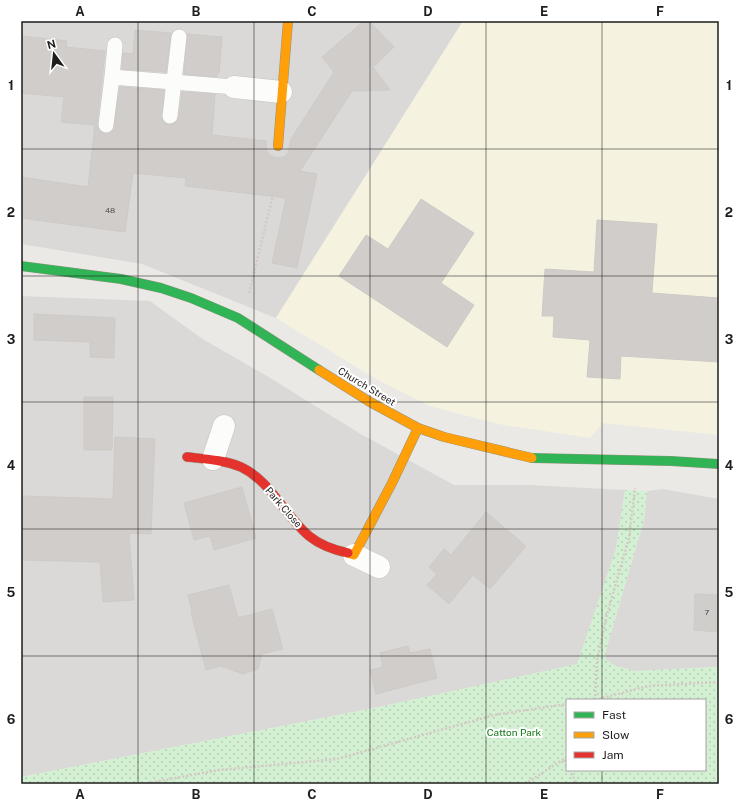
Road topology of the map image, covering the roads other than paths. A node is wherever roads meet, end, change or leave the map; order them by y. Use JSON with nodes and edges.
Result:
{"nodes":[{"id":1,"x":288,"y":21,"type":"edge"},
{"id":2,"x":179,"y":37,"type":"dead end"},
{"id":3,"x":115,"y":45,"type":"dead end"},
{"id":4,"x":112,"y":77,"type":"junction"},
{"id":5,"x":174,"y":82,"type":"junction"},
{"id":6,"x":234,"y":87,"type":"joint"},
{"id":7,"x":281,"y":92,"type":"junction"},
{"id":8,"x":170,"y":116,"type":"dead end"},
{"id":9,"x":106,"y":126,"type":"dead end"},
{"id":10,"x":278,"y":146,"type":"dead end"},
{"id":11,"x":21,"y":266,"type":"edge"},
{"id":12,"x":224,"y":426,"type":"dead end"},
{"id":13,"x":418,"y":428,"type":"junction"},
{"id":14,"x":187,"y":457,"type":"dead end"},
{"id":15,"x":213,"y":459,"type":"junction"},
{"id":16,"x":719,"y":464,"type":"edge"},
{"id":17,"x":354,"y":555,"type":"junction"},
{"id":18,"x":379,"y":567,"type":"dead end"}],
"edges":[{"from":1,"to":7,"type":"street"},
{"from":2,"to":5,"type":"lane"},
{"from":3,"to":4,"type":"lane"},
{"from":4,"to":5,"type":"lane"},
{"from":4,"to":9,"type":"lane"},
{"from":5,"to":6,"type":"lane"},
{"from":5,"to":8,"type":"lane"},
{"from":6,"to":7,"type":"street"},
{"from":7,"to":10,"type":"street"},
{"from":11,"to":13,"type":"street","name":"Church Street"},
{"from":12,"to":15,"type":"street"},
{"from":13,"to":16,"type":"street","name":"Church Street"},
{"from":13,"to":17,"type":"street"},
{"from":14,"to":15,"type":"street","name":"Park Close"},
{"from":15,"to":17,"type":"street","name":"Park Close"},
{"from":17,"to":18,"type":"street","name":"Park Close"}]}
